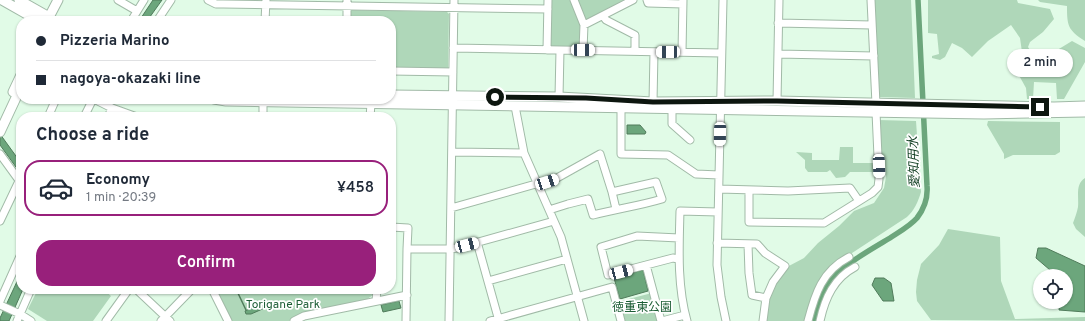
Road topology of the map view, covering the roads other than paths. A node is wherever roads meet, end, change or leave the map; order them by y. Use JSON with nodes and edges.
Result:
{"nodes":[{"id":1,"x":2,"y":0,"type":"edge"},
{"id":2,"x":19,"y":0,"type":"edge"},
{"id":3,"x":58,"y":0,"type":"edge"},
{"id":4,"x":64,"y":0,"type":"edge"},
{"id":5,"x":118,"y":0,"type":"edge"},
{"id":6,"x":144,"y":0,"type":"edge"},
{"id":7,"x":171,"y":0,"type":"edge"},
{"id":8,"x":208,"y":0,"type":"edge"},
{"id":9,"x":454,"y":0,"type":"edge"},
{"id":10,"x":548,"y":0,"type":"edge"},
{"id":11,"x":574,"y":0,"type":"edge"},
{"id":12,"x":634,"y":0,"type":"edge"},
{"id":13,"x":647,"y":0,"type":"edge"},
{"id":14,"x":722,"y":0,"type":"edge"},
{"id":15,"x":779,"y":0,"type":"edge"},
{"id":16,"x":871,"y":0,"type":"edge"},
{"id":17,"x":266,"y":2,"type":"edge"},
{"id":18,"x":683,"y":2,"type":"edge"},
{"id":19,"x":347,"y":3,"type":"edge"},
{"id":20,"x":454,"y":8,"type":"junction"},
{"id":21,"x":548,"y":9,"type":"junction"},
{"id":22,"x":137,"y":11,"type":"junction"},
{"id":23,"x":30,"y":16,"type":"edge"},
{"id":24,"x":45,"y":16,"type":"edge"},
{"id":25,"x":52,"y":16,"type":"edge"},
{"id":26,"x":54,"y":16,"type":"edge"},
{"id":27,"x":134,"y":16,"type":"edge"},
{"id":28,"x":160,"y":16,"type":"edge"},
{"id":29,"x":265,"y":16,"type":"edge"},
{"id":30,"x":347,"y":16,"type":"edge"},
{"id":31,"x":603,"y":16,"type":"junction"},
{"id":32,"x":778,"y":23,"type":"junction"},
{"id":33,"x":872,"y":24,"type":"junction"},
{"id":34,"x":584,"y":26,"type":"junction"},
{"id":35,"x":453,"y":48,"type":"junction"},
{"id":36,"x":547,"y":50,"type":"junction"},
{"id":37,"x":560,"y":50,"type":"junction"},
{"id":38,"x":583,"y":50,"type":"junction"},
{"id":39,"x":635,"y":52,"type":"junction"},
{"id":40,"x":654,"y":52,"type":"junction"},
{"id":41,"x":682,"y":52,"type":"junction"},
{"id":42,"x":721,"y":53,"type":"junction"},
{"id":43,"x":778,"y":54,"type":"junction"},
{"id":44,"x":874,"y":56,"type":"junction"},
{"id":45,"x":396,"y":71,"type":"edge"},
{"id":46,"x":453,"y":72,"type":"junction"},
{"id":47,"x":16,"y":85,"type":"edge"},
{"id":48,"x":396,"y":95,"type":"edge"},
{"id":49,"x":560,"y":97,"type":"junction"},
{"id":50,"x":16,"y":98,"type":"edge"},
{"id":51,"x":452,"y":101,"type":"junction"},
{"id":52,"x":777,"y":101,"type":"junction"},
{"id":53,"x":653,"y":102,"type":"junction"},
{"id":54,"x":396,"y":103,"type":"edge"},
{"id":55,"x":104,"y":104,"type":"edge"},
{"id":56,"x":371,"y":104,"type":"edge"},
{"id":57,"x":720,"y":105,"type":"junction"},
{"id":58,"x":109,"y":106,"type":"junction"},
{"id":59,"x":515,"y":106,"type":"junction"},
{"id":60,"x":1085,"y":106,"type":"edge"},
{"id":61,"x":621,"y":107,"type":"junction"},
{"id":62,"x":672,"y":108,"type":"junction"},
{"id":63,"x":876,"y":108,"type":"junction"},
{"id":64,"x":1068,"y":110,"type":"junction"},
{"id":65,"x":108,"y":112,"type":"edge"},
{"id":66,"x":124,"y":112,"type":"edge"},
{"id":67,"x":370,"y":112,"type":"edge"},
{"id":68,"x":1085,"y":112,"type":"edge"},
{"id":69,"x":0,"y":119,"type":"edge"},
{"id":70,"x":0,"y":132,"type":"edge"},
{"id":71,"x":690,"y":140,"type":"dead end"},
{"id":72,"x":452,"y":152,"type":"junction"},
{"id":73,"x":524,"y":153,"type":"junction"},
{"id":74,"x":0,"y":154,"type":"edge"},
{"id":75,"x":719,"y":175,"type":"junction"},
{"id":76,"x":16,"y":176,"type":"edge"},
{"id":77,"x":537,"y":185,"type":"junction"},
{"id":78,"x":719,"y":189,"type":"junction"},
{"id":79,"x":16,"y":190,"type":"edge"},
{"id":80,"x":749,"y":190,"type":"junction"},
{"id":81,"x":612,"y":192,"type":"junction"},
{"id":82,"x":859,"y":201,"type":"junction"},
{"id":83,"x":451,"y":208,"type":"junction"},
{"id":84,"x":616,"y":209,"type":"junction"},
{"id":85,"x":549,"y":210,"type":"junction"},
{"id":86,"x":718,"y":212,"type":"junction"},
{"id":87,"x":0,"y":221,"type":"edge"},
{"id":88,"x":554,"y":221,"type":"junction"},
{"id":89,"x":396,"y":227,"type":"edge"},
{"id":90,"x":679,"y":238,"type":"junction"},
{"id":91,"x":477,"y":242,"type":"junction"},
{"id":92,"x":717,"y":243,"type":"junction"},
{"id":93,"x":748,"y":244,"type":"junction"},
{"id":94,"x":407,"y":248,"type":"junction"},
{"id":95,"x":450,"y":249,"type":"junction"},
{"id":96,"x":849,"y":257,"type":"dead end"},
{"id":97,"x":567,"y":259,"type":"junction"},
{"id":98,"x":678,"y":259,"type":"junction"},
{"id":99,"x":646,"y":265,"type":"junction"},
{"id":100,"x":16,"y":266,"type":"edge"},
{"id":101,"x":856,"y":267,"type":"dead end"},
{"id":102,"x":488,"y":281,"type":"junction"},
{"id":103,"x":28,"y":294,"type":"edge"},
{"id":104,"x":125,"y":294,"type":"edge"},
{"id":105,"x":141,"y":294,"type":"edge"},
{"id":106,"x":188,"y":294,"type":"edge"},
{"id":107,"x":214,"y":294,"type":"edge"},
{"id":108,"x":377,"y":294,"type":"edge"},
{"id":109,"x":406,"y":295,"type":"junction"},
{"id":110,"x":578,"y":296,"type":"junction"},
{"id":111,"x":766,"y":298,"type":"junction"},
{"id":112,"x":376,"y":301,"type":"junction"},
{"id":113,"x":1,"y":304,"type":"edge"},
{"id":114,"x":324,"y":312,"type":"junction"},
{"id":115,"x":17,"y":316,"type":"edge"},
{"id":116,"x":686,"y":318,"type":"edge"},
{"id":117,"x":165,"y":320,"type":"edge"},
{"id":118,"x":498,"y":320,"type":"edge"},
{"id":119,"x":31,"y":321,"type":"edge"},
{"id":120,"x":106,"y":321,"type":"edge"},
{"id":121,"x":228,"y":321,"type":"edge"},
{"id":122,"x":294,"y":321,"type":"edge"},
{"id":123,"x":324,"y":321,"type":"edge"},
{"id":124,"x":406,"y":321,"type":"edge"},
{"id":125,"x":449,"y":321,"type":"edge"},
{"id":126,"x":490,"y":321,"type":"edge"},
{"id":127,"x":584,"y":321,"type":"edge"},
{"id":128,"x":621,"y":321,"type":"edge"},
{"id":129,"x":662,"y":321,"type":"edge"},
{"id":130,"x":726,"y":321,"type":"edge"},
{"id":131,"x":763,"y":321,"type":"edge"},
{"id":132,"x":808,"y":321,"type":"edge"},
{"id":133,"x":820,"y":321,"type":"edge"}],
"edges":[{"from":1,"to":23,"type":"main road"},
{"from":2,"to":24,"type":"main road"},
{"from":3,"to":25,"type":"main road"},
{"from":4,"to":26,"type":"main road"},
{"from":5,"to":22,"type":"street"},
{"from":6,"to":22,"type":"street"},
{"from":7,"to":28,"type":"street"},
{"from":8,"to":17,"type":"street"},
{"from":9,"to":20,"type":"street"},
{"from":10,"to":21,"type":"street"},
{"from":11,"to":34,"type":"street"},
{"from":12,"to":31,"type":"street"},
{"from":13,"to":18,"type":"street"},
{"from":14,"to":42,"type":"street"},
{"from":15,"to":32,"type":"street"},
{"from":16,"to":33,"type":"street"},
{"from":17,"to":19,"type":"street"},
{"from":17,"to":29,"type":"street"},
{"from":18,"to":41,"type":"street"},
{"from":19,"to":20,"type":"street"},
{"from":19,"to":30,"type":"street"},
{"from":20,"to":21,"type":"street"},
{"from":20,"to":35,"type":"street"},
{"from":21,"to":36,"type":"street"},
{"from":22,"to":27,"type":"street"},
{"from":31,"to":34,"type":"street"},
{"from":31,"to":39,"type":"street"},
{"from":32,"to":33,"type":"street"},
{"from":32,"to":43,"type":"street"},
{"from":33,"to":44,"type":"street"},
{"from":34,"to":38,"type":"street"},
{"from":35,"to":36,"type":"street"},
{"from":35,"to":46,"type":"street"},
{"from":36,"to":37,"type":"street"},
{"from":37,"to":38,"type":"street"},
{"from":37,"to":49,"type":"street"},
{"from":38,"to":39,"type":"street"},
{"from":39,"to":40,"type":"street"},
{"from":40,"to":41,"type":"street"},
{"from":40,"to":53,"type":"street"},
{"from":41,"to":42,"type":"street"},
{"from":42,"to":57,"type":"street"},
{"from":43,"to":44,"type":"street"},
{"from":43,"to":52,"type":"street"},
{"from":44,"to":63,"type":"street"},
{"from":45,"to":46,"type":"street"},
{"from":46,"to":51,"type":"street"},
{"from":47,"to":69,"type":"main road"},
{"from":48,"to":51,"type":"main road"},
{"from":49,"to":51,"type":"main road"},
{"from":49,"to":53,"type":"main road"},
{"from":50,"to":70,"type":"main road"},
{"from":51,"to":54,"type":"main road"},
{"from":51,"to":59,"type":"main road"},
{"from":51,"to":72,"type":"street"},
{"from":52,"to":57,"type":"main road"},
{"from":52,"to":63,"type":"main road"},
{"from":53,"to":57,"type":"main road"},
{"from":55,"to":58,"type":"street"},
{"from":56,"to":67,"type":"street"},
{"from":57,"to":62,"type":"main road"},
{"from":57,"to":63,"type":"main road"},
{"from":57,"to":75,"type":"street"},
{"from":58,"to":65,"type":"street"},
{"from":58,"to":66,"type":"street"},
{"from":59,"to":61,"type":"main road"},
{"from":59,"to":73,"type":"street"},
{"from":60,"to":64,"type":"main road"},
{"from":61,"to":62,"type":"main road"},
{"from":61,"to":75,"type":"street"},
{"from":62,"to":71,"type":"street"},
{"from":63,"to":64,"type":"main road"},
{"from":63,"to":82,"type":"street"},
{"from":64,"to":68,"type":"main road"},
{"from":72,"to":73,"type":"street"},
{"from":72,"to":83,"type":"street"},
{"from":73,"to":77,"type":"street"},
{"from":74,"to":76,"type":"street"},
{"from":75,"to":78,"type":"street"},
{"from":77,"to":81,"type":"street"},
{"from":77,"to":83,"type":"street"},
{"from":77,"to":85,"type":"street"},
{"from":78,"to":80,"type":"street"},
{"from":78,"to":86,"type":"street"},
{"from":79,"to":87,"type":"street"},
{"from":80,"to":82,"type":"street"},
{"from":80,"to":82,"type":"street"},
{"from":81,"to":84,"type":"street"},
{"from":81,"to":84,"type":"street"},
{"from":83,"to":95,"type":"street"},
{"from":84,"to":85,"type":"street"},
{"from":85,"to":88,"type":"street"},
{"from":86,"to":90,"type":"street"},
{"from":86,"to":92,"type":"street"},
{"from":88,"to":91,"type":"street"},
{"from":88,"to":97,"type":"street"},
{"from":89,"to":94,"type":"street"},
{"from":90,"to":98,"type":"street"},
{"from":90,"to":99,"type":"street"},
{"from":91,"to":95,"type":"street"},
{"from":91,"to":102,"type":"street"},
{"from":92,"to":93,"type":"street"},
{"from":92,"to":130,"type":"street"},
{"from":93,"to":111,"type":"street"},
{"from":93,"to":111,"type":"street"},
{"from":94,"to":95,"type":"street"},
{"from":94,"to":109,"type":"street"},
{"from":95,"to":125,"type":"street"},
{"from":96,"to":132,"type":"street"},
{"from":97,"to":102,"type":"street"},
{"from":97,"to":110,"type":"street"},
{"from":98,"to":99,"type":"street"},
{"from":98,"to":116,"type":"street"},
{"from":99,"to":129,"type":"street"},
{"from":100,"to":113,"type":"street"},
{"from":101,"to":133,"type":"street"},
{"from":102,"to":118,"type":"street"},
{"from":103,"to":115,"type":"street"},
{"from":104,"to":120,"type":"street"},
{"from":105,"to":117,"type":"street"},
{"from":106,"to":117,"type":"street"},
{"from":107,"to":121,"type":"street"},
{"from":108,"to":112,"type":"street"},
{"from":109,"to":112,"type":"street"},
{"from":109,"to":124,"type":"street"},
{"from":110,"to":118,"type":"street"},
{"from":110,"to":127,"type":"street"},
{"from":110,"to":128,"type":"street"},
{"from":111,"to":131,"type":"street"},
{"from":112,"to":114,"type":"street"},
{"from":113,"to":115,"type":"street"},
{"from":114,"to":122,"type":"street"},
{"from":114,"to":123,"type":"street"},
{"from":115,"to":119,"type":"street"},
{"from":116,"to":129,"type":"street"},
{"from":118,"to":126,"type":"street"}]}
